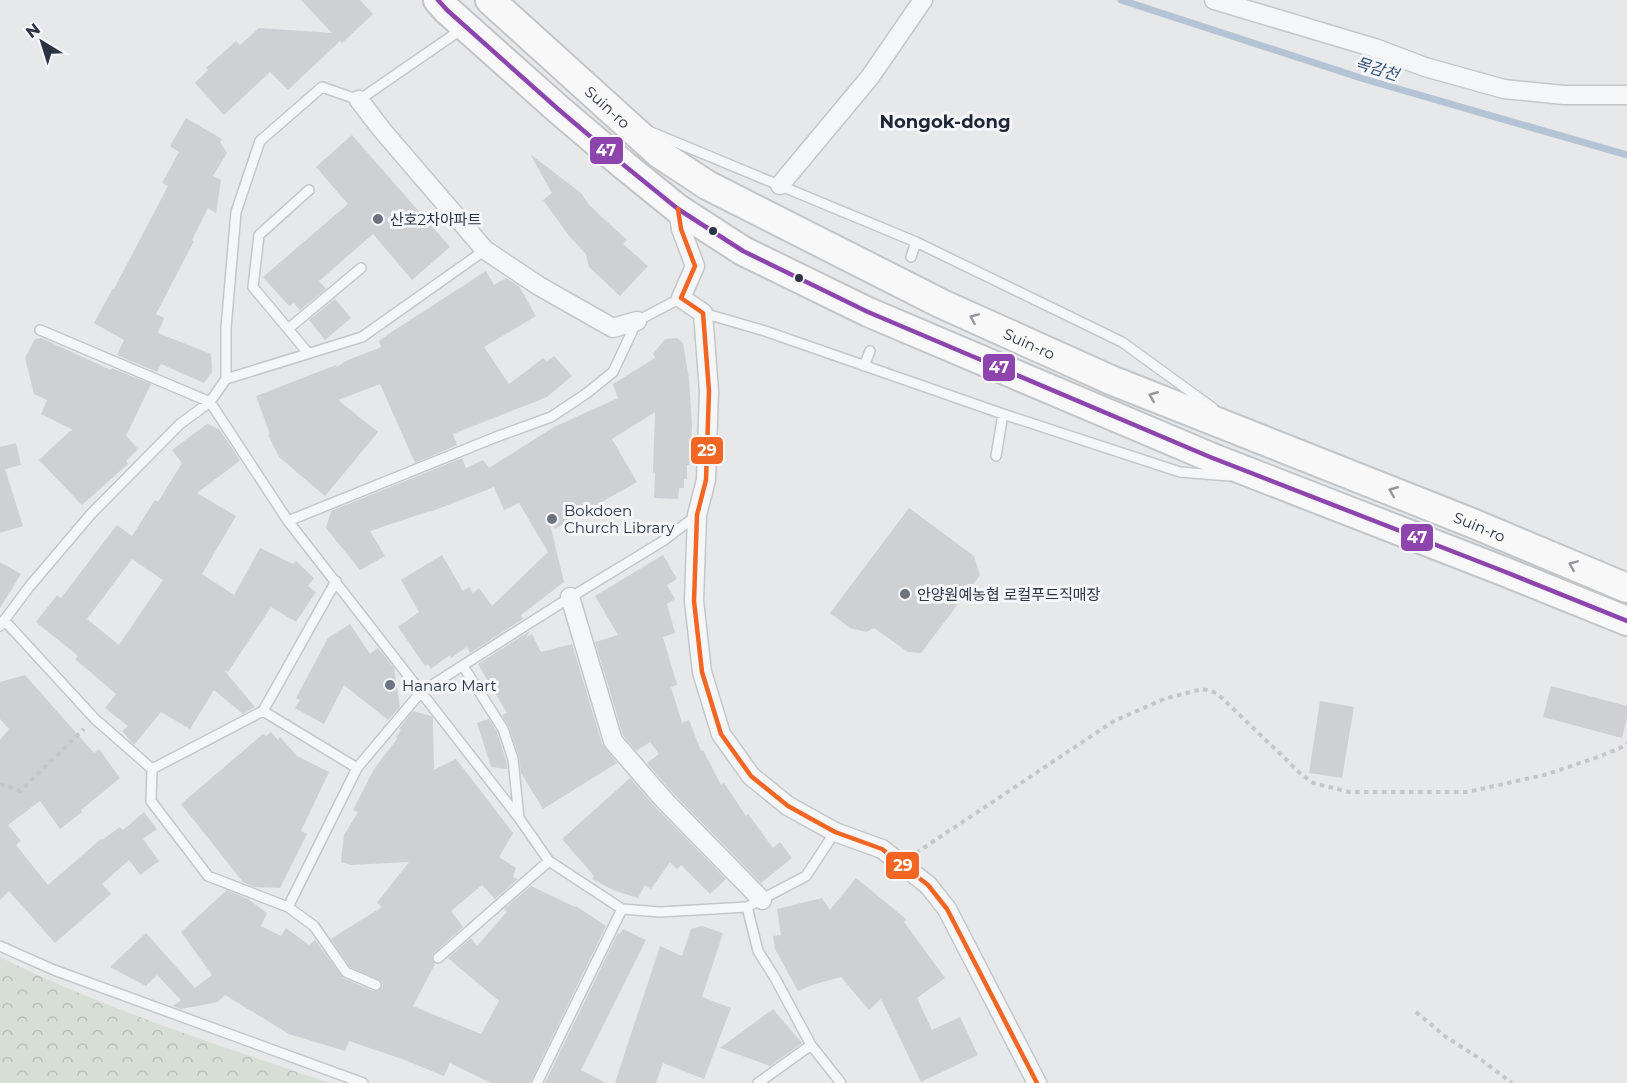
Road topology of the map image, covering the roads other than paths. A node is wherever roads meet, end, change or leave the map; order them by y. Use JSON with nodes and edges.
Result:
{"nodes":[{"id":1,"x":438,"y":0,"type":"edge"},
{"id":2,"x":490,"y":0,"type":"edge"},
{"id":3,"x":923,"y":0,"type":"edge"},
{"id":4,"x":1214,"y":0,"type":"edge"},
{"id":5,"x":465,"y":26,"type":"junction"},
{"id":6,"x":1627,"y":95,"type":"edge"},
{"id":7,"x":359,"y":100,"type":"junction"},
{"id":8,"x":621,"y":119,"type":"junction"},
{"id":9,"x":780,"y":185,"type":"junction"},
{"id":10,"x":309,"y":190,"type":"dead end"},
{"id":11,"x":678,"y":209,"type":"junction"},
{"id":12,"x":916,"y":242,"type":"junction"},
{"id":13,"x":485,"y":250,"type":"junction"},
{"id":14,"x":911,"y":256,"type":"dead end"},
{"id":15,"x":362,"y":268,"type":"dead end"},
{"id":16,"x":681,"y":298,"type":"junction"},
{"id":17,"x":703,"y":312,"type":"junction"},
{"id":18,"x":637,"y":321,"type":"junction"},
{"id":19,"x":288,"y":329,"type":"junction"},
{"id":20,"x":40,"y":330,"type":"dead end"},
{"id":21,"x":870,"y":351,"type":"dead end"},
{"id":22,"x":308,"y":353,"type":"junction"},
{"id":23,"x":864,"y":366,"type":"junction"},
{"id":24,"x":226,"y":379,"type":"junction"},
{"id":25,"x":210,"y":402,"type":"junction"},
{"id":26,"x":1003,"y":414,"type":"junction"},
{"id":27,"x":1251,"y":435,"type":"junction"},
{"id":28,"x":996,"y":456,"type":"dead end"},
{"id":29,"x":1267,"y":479,"type":"junction"},
{"id":30,"x":697,"y":515,"type":"junction"},
{"id":31,"x":288,"y":521,"type":"junction"},
{"id":32,"x":336,"y":581,"type":"junction"},
{"id":33,"x":1627,"y":588,"type":"edge"},
{"id":34,"x":570,"y":597,"type":"junction"},
{"id":35,"x":1627,"y":621,"type":"edge"},
{"id":36,"x":2,"y":623,"type":"edge"},
{"id":37,"x":464,"y":666,"type":"junction"},
{"id":38,"x":421,"y":692,"type":"junction"},
{"id":39,"x":263,"y":711,"type":"junction"},
{"id":40,"x":357,"y":768,"type":"junction"},
{"id":41,"x":152,"y":769,"type":"junction"},
{"id":42,"x":519,"y":818,"type":"junction"},
{"id":43,"x":836,"y":832,"type":"junction"},
{"id":44,"x":549,"y":861,"type":"junction"},
{"id":45,"x":754,"y":904,"type":"junction"},
{"id":46,"x":288,"y":907,"type":"junction"},
{"id":47,"x":622,"y":909,"type":"junction"},
{"id":48,"x":0,"y":946,"type":"edge"},
{"id":49,"x":438,"y":958,"type":"dead end"},
{"id":50,"x":376,"y":985,"type":"dead end"},
{"id":51,"x":811,"y":1045,"type":"junction"},
{"id":52,"x":363,"y":1083,"type":"edge"},
{"id":53,"x":537,"y":1083,"type":"edge"},
{"id":54,"x":758,"y":1083,"type":"edge"},
{"id":55,"x":841,"y":1083,"type":"edge"},
{"id":56,"x":1037,"y":1083,"type":"edge"}],
"edges":[{"from":1,"to":5,"type":"main road"},
{"from":2,"to":8,"type":"main road","name":"Suin-ro"},
{"from":3,"to":9,"type":"street"},
{"from":4,"to":6,"type":"street"},
{"from":5,"to":7,"type":"lane"},
{"from":5,"to":11,"type":"main road"},
{"from":7,"to":13,"type":"street"},
{"from":7,"to":24,"type":"lane"},
{"from":8,"to":9,"type":"lane"},
{"from":27,"to":8,"type":"main road","name":"Suin-ro","one_way":true},
{"from":9,"to":12,"type":"lane"},
{"from":10,"to":19,"type":"lane"},
{"from":11,"to":16,"type":"street"},
{"from":11,"to":29,"type":"main road"},
{"from":12,"to":14,"type":"lane"},
{"from":12,"to":27,"type":"lane"},
{"from":13,"to":18,"type":"street"},
{"from":13,"to":22,"type":"lane"},
{"from":15,"to":19,"type":"lane"},
{"from":16,"to":17,"type":"street"},
{"from":16,"to":18,"type":"lane"},
{"from":17,"to":23,"type":"lane"},
{"from":17,"to":30,"type":"street"},
{"from":18,"to":31,"type":"lane"},
{"from":19,"to":22,"type":"lane"},
{"from":20,"to":25,"type":"lane"},
{"from":21,"to":23,"type":"lane"},
{"from":22,"to":24,"type":"lane"},
{"from":23,"to":26,"type":"lane"},
{"from":24,"to":25,"type":"lane"},
{"from":25,"to":31,"type":"lane"},
{"from":25,"to":36,"type":"lane"},
{"from":26,"to":28,"type":"lane"},
{"from":26,"to":29,"type":"lane"},
{"from":33,"to":27,"type":"main road","name":"Suin-ro","one_way":true},
{"from":29,"to":35,"type":"main road"},
{"from":30,"to":34,"type":"lane"},
{"from":30,"to":43,"type":"street"},
{"from":31,"to":32,"type":"lane"},
{"from":32,"to":38,"type":"lane"},
{"from":32,"to":39,"type":"lane"},
{"from":34,"to":37,"type":"lane"},
{"from":34,"to":45,"type":"street"},
{"from":36,"to":41,"type":"lane"},
{"from":37,"to":38,"type":"lane"},
{"from":37,"to":42,"type":"lane"},
{"from":38,"to":40,"type":"lane"},
{"from":38,"to":42,"type":"lane"},
{"from":39,"to":40,"type":"lane"},
{"from":39,"to":41,"type":"lane"},
{"from":40,"to":46,"type":"lane"},
{"from":41,"to":46,"type":"lane"},
{"from":42,"to":44,"type":"lane"},
{"from":43,"to":45,"type":"lane"},
{"from":43,"to":56,"type":"street"},
{"from":44,"to":47,"type":"lane"},
{"from":44,"to":49,"type":"lane"},
{"from":45,"to":47,"type":"lane"},
{"from":45,"to":51,"type":"lane"},
{"from":46,"to":50,"type":"lane"},
{"from":47,"to":53,"type":"lane"},
{"from":48,"to":52,"type":"lane"},
{"from":51,"to":54,"type":"lane"},
{"from":51,"to":55,"type":"lane"}]}
